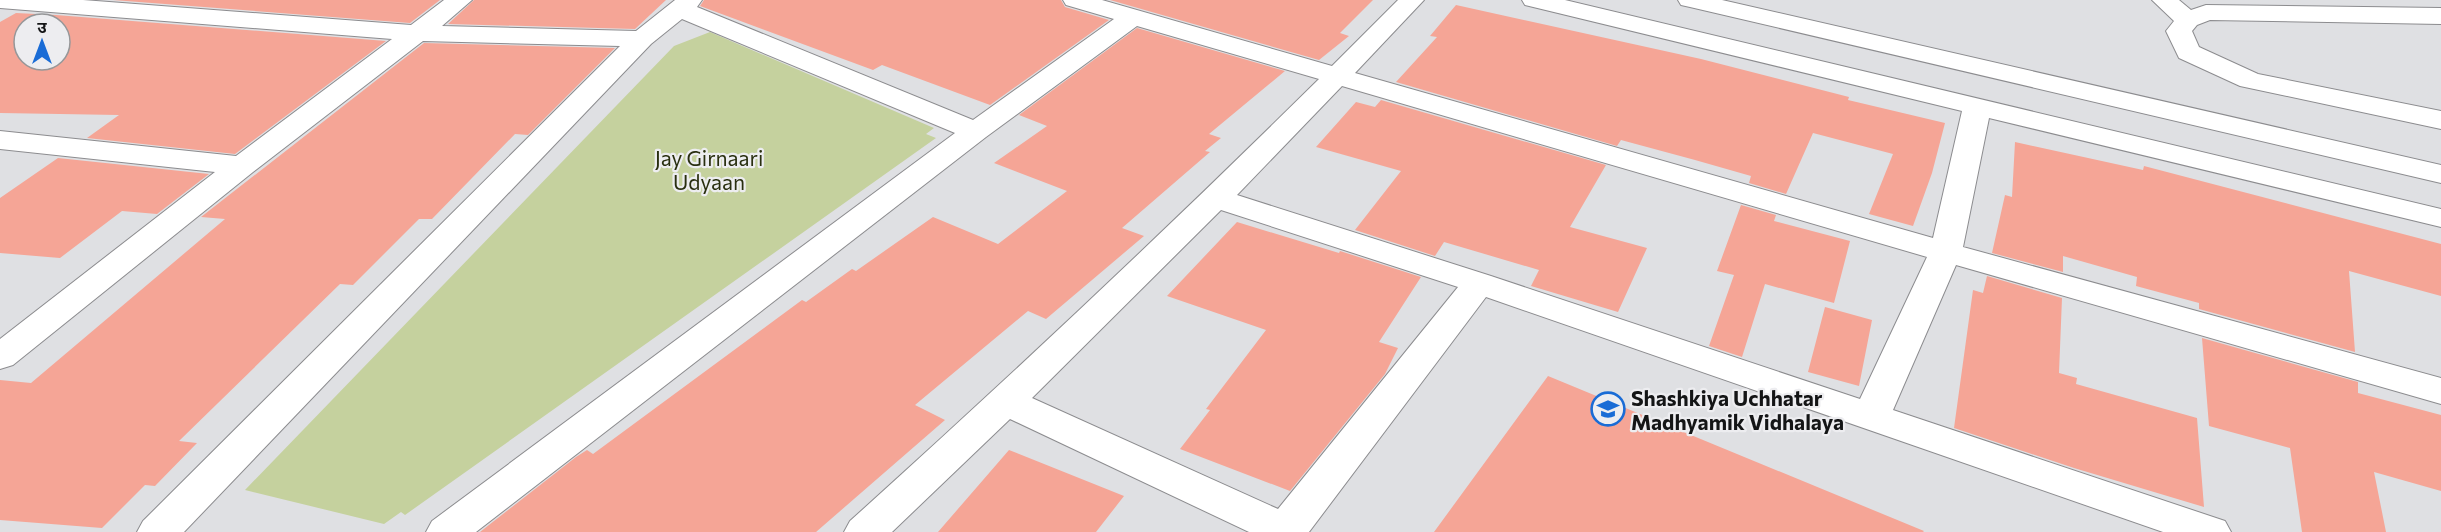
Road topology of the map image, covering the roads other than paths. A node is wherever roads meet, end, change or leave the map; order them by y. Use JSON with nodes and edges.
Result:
{"nodes":[{"id":1,"x":243,"y":0,"type":"edge"},
{"id":2,"x":460,"y":0,"type":"edge"},
{"id":3,"x":1075,"y":0,"type":"edge"},
{"id":4,"x":1412,"y":0,"type":"edge"},
{"id":5,"x":1534,"y":0,"type":"edge"},
{"id":6,"x":1690,"y":0,"type":"edge"},
{"id":7,"x":2164,"y":0,"type":"edge"},
{"id":8,"x":10,"y":1,"type":"edge"},
{"id":9,"x":685,"y":4,"type":"edge"},
{"id":10,"x":2441,"y":16,"type":"edge"},
{"id":11,"x":1133,"y":17,"type":"junction"},
{"id":12,"x":213,"y":18,"type":"junction"},
{"id":13,"x":2188,"y":20,"type":"junction"},
{"id":14,"x":414,"y":33,"type":"junction"},
{"id":15,"x":642,"y":39,"type":"junction"},
{"id":16,"x":1336,"y":75,"type":"junction"},
{"id":17,"x":1977,"y":106,"type":"junction"},
{"id":18,"x":2441,"y":120,"type":"edge"},
{"id":19,"x":976,"y":131,"type":"junction"},
{"id":20,"x":6,"y":145,"type":"edge"},
{"id":21,"x":242,"y":166,"type":"junction"},
{"id":22,"x":2441,"y":174,"type":"edge"},
{"id":23,"x":1216,"y":198,"type":"junction"},
{"id":24,"x":2441,"y":218,"type":"edge"},
{"id":25,"x":1946,"y":252,"type":"junction"},
{"id":26,"x":1479,"y":283,"type":"junction"},
{"id":27,"x":0,"y":357,"type":"edge"},
{"id":28,"x":2441,"y":391,"type":"edge"},
{"id":29,"x":1006,"y":401,"type":"junction"},
{"id":30,"x":1871,"y":416,"type":"junction"},
{"id":31,"x":1286,"y":531,"type":"edge"},
{"id":32,"x":158,"y":532,"type":"edge"},
{"id":33,"x":447,"y":532,"type":"edge"},
{"id":34,"x":865,"y":532,"type":"edge"},
{"id":35,"x":2210,"y":532,"type":"edge"}],
"edges":[{"from":1,"to":12,"type":"street"},
{"from":2,"to":14,"type":"street"},
{"from":3,"to":11,"type":"street"},
{"from":4,"to":16,"type":"street"},
{"from":5,"to":17,"type":"street"},
{"from":6,"to":22,"type":"street"},
{"from":7,"to":13,"type":"street"},
{"from":8,"to":12,"type":"street"},
{"from":9,"to":15,"type":"street"},
{"from":9,"to":19,"type":"street"},
{"from":10,"to":13,"type":"street"},
{"from":11,"to":16,"type":"street"},
{"from":11,"to":19,"type":"street"},
{"from":12,"to":14,"type":"street"},
{"from":13,"to":18,"type":"street"},
{"from":14,"to":15,"type":"street"},
{"from":14,"to":21,"type":"street"},
{"from":15,"to":32,"type":"street"},
{"from":16,"to":23,"type":"street"},
{"from":16,"to":25,"type":"street"},
{"from":17,"to":24,"type":"street"},
{"from":17,"to":25,"type":"street"},
{"from":19,"to":33,"type":"street"},
{"from":20,"to":21,"type":"street"},
{"from":21,"to":27,"type":"street"},
{"from":23,"to":26,"type":"street"},
{"from":23,"to":29,"type":"street"},
{"from":25,"to":28,"type":"street"},
{"from":25,"to":30,"type":"street"},
{"from":26,"to":30,"type":"street"},
{"from":26,"to":31,"type":"street"},
{"from":29,"to":31,"type":"street"},
{"from":29,"to":34,"type":"street"},
{"from":30,"to":35,"type":"street"}]}
